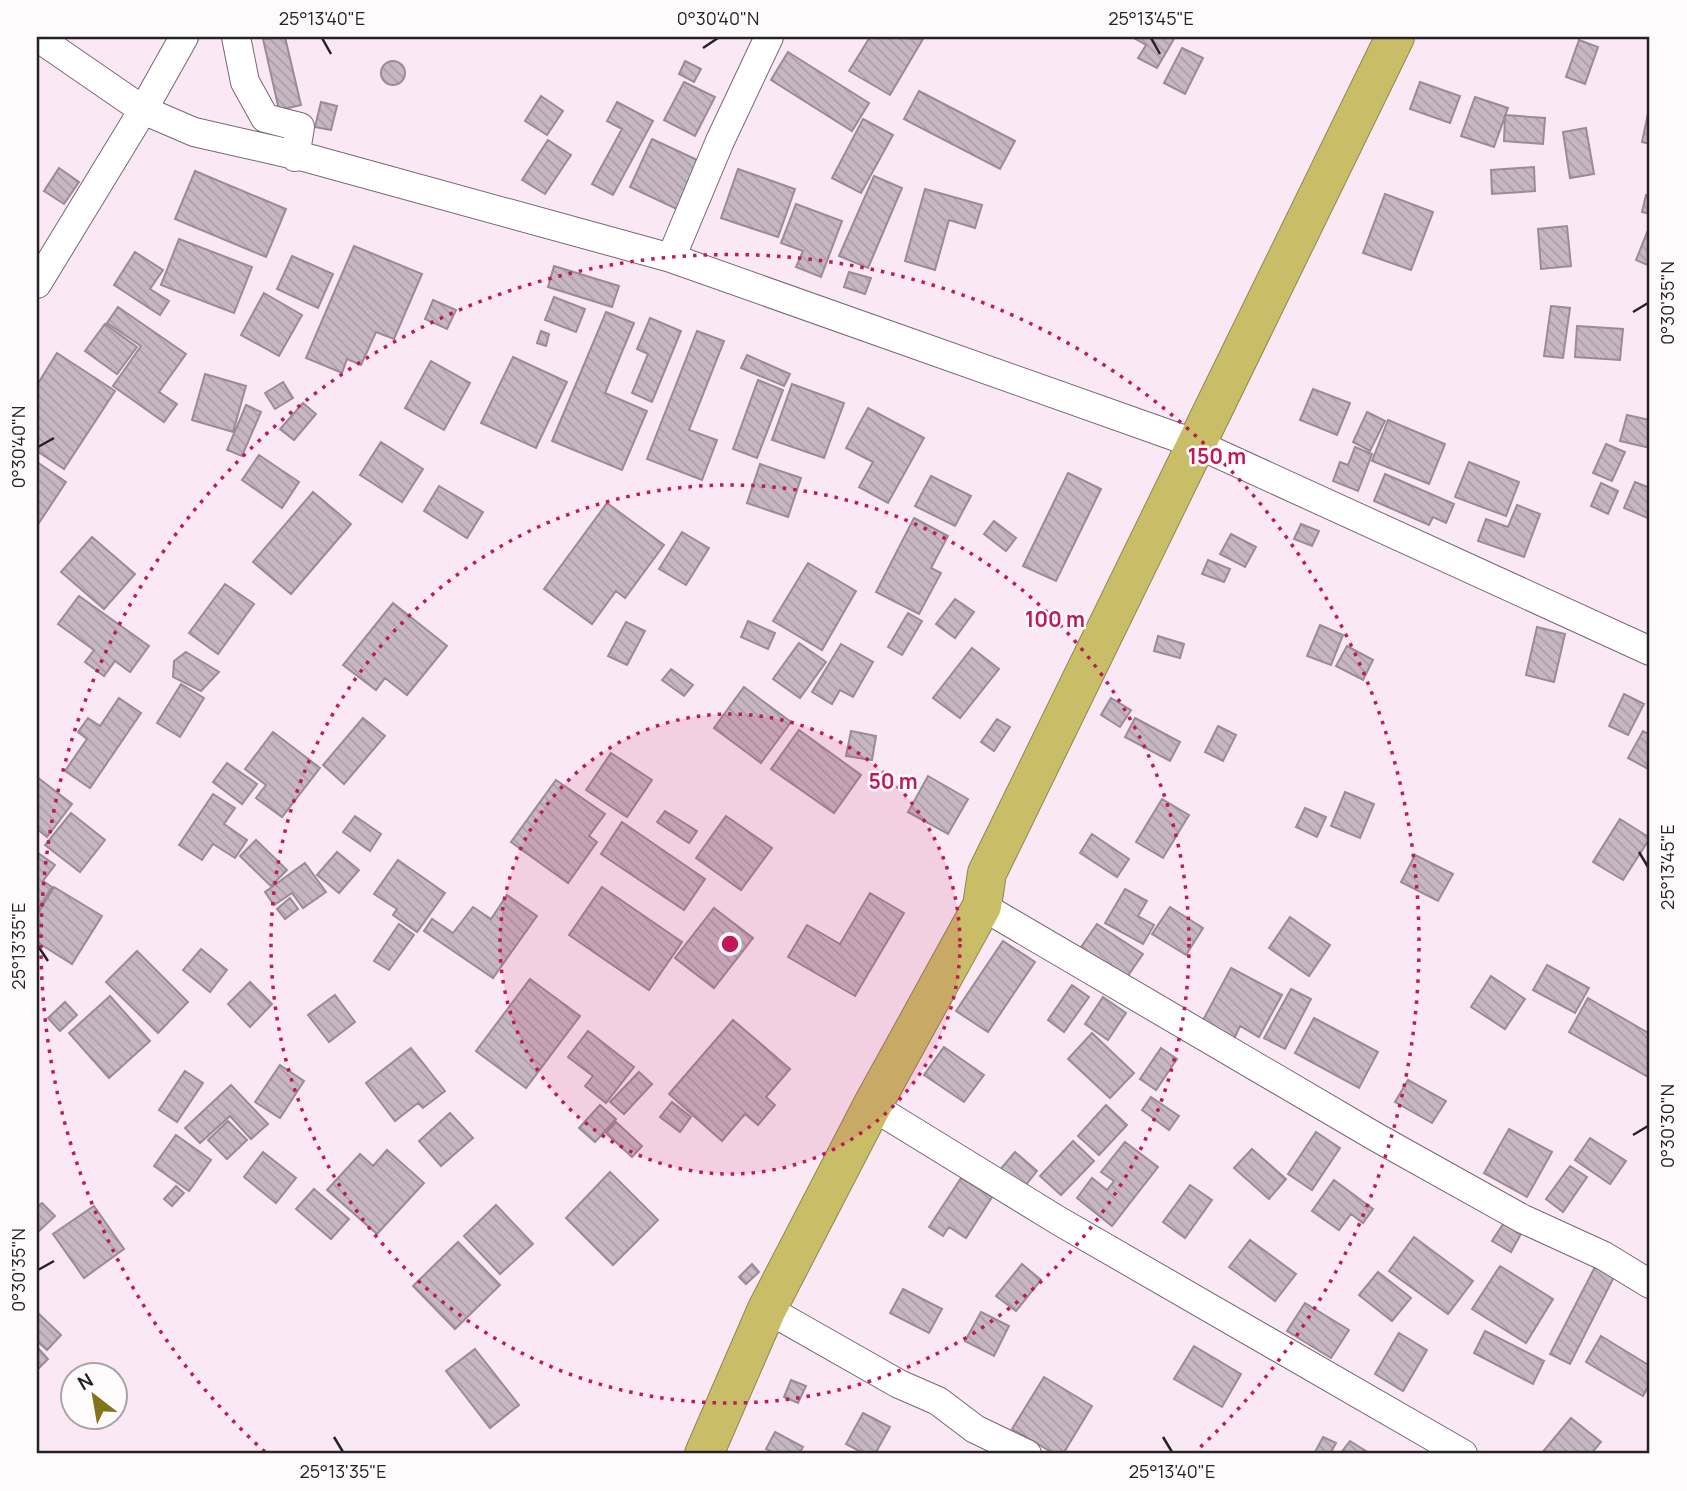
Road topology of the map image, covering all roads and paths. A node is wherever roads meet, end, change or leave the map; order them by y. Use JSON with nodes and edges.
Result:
{"nodes":[{"id":1,"x":37,"y":37,"type":"edge"},
{"id":2,"x":184,"y":37,"type":"edge"},
{"id":3,"x":236,"y":37,"type":"edge"},
{"id":4,"x":769,"y":37,"type":"edge"},
{"id":5,"x":1395,"y":37,"type":"edge"},
{"id":6,"x":144,"y":110,"type":"junction"},
{"id":7,"x":295,"y":157,"type":"junction"},
{"id":8,"x":671,"y":258,"type":"junction"},
{"id":9,"x":37,"y":284,"type":"edge"},
{"id":10,"x":1199,"y":445,"type":"junction"},
{"id":11,"x":1650,"y":651,"type":"edge"},
{"id":12,"x":982,"y":906,"type":"junction"},
{"id":13,"x":872,"y":1106,"type":"junction"},
{"id":14,"x":1650,"y":1284,"type":"edge"},
{"id":15,"x":768,"y":1309,"type":"junction"},
{"id":16,"x":704,"y":1454,"type":"edge"},
{"id":17,"x":1027,"y":1454,"type":"edge"},
{"id":18,"x":1464,"y":1454,"type":"edge"}],
"edges":[{"from":1,"to":6,"type":"street"},
{"from":2,"to":6,"type":"street"},
{"from":3,"to":7,"type":"street"},
{"from":4,"to":8,"type":"street"},
{"from":5,"to":10,"type":"highway"},
{"from":6,"to":7,"type":"street"},
{"from":6,"to":9,"type":"street"},
{"from":7,"to":8,"type":"street"},
{"from":8,"to":10,"type":"street"},
{"from":10,"to":11,"type":"street"},
{"from":10,"to":12,"type":"highway"},
{"from":12,"to":13,"type":"highway"},
{"from":12,"to":14,"type":"street"},
{"from":13,"to":15,"type":"highway"},
{"from":13,"to":18,"type":"street"},
{"from":15,"to":16,"type":"highway"},
{"from":15,"to":17,"type":"street"}]}
